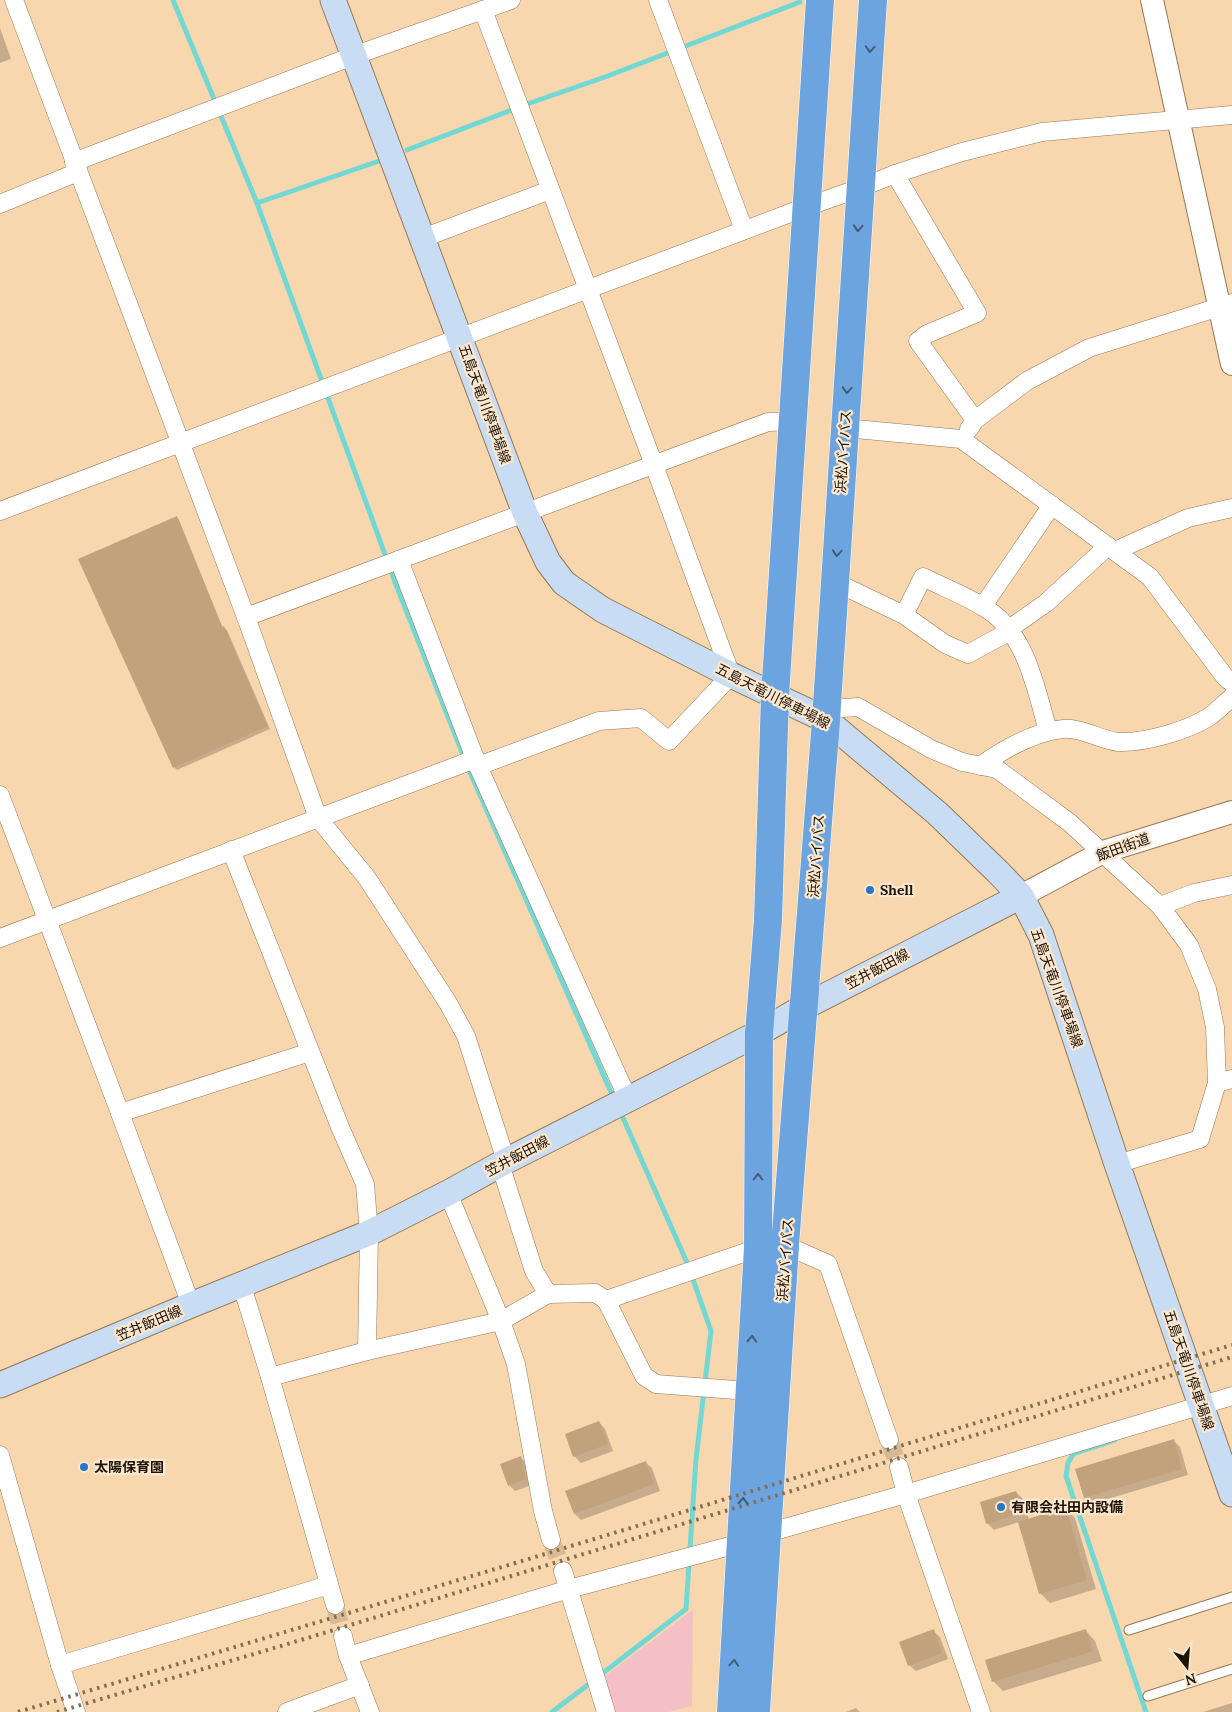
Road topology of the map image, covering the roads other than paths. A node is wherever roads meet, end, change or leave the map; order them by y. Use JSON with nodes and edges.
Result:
{"nodes":[{"id":1,"x":14,"y":0,"type":"edge"},
{"id":2,"x":333,"y":0,"type":"edge"},
{"id":3,"x":511,"y":0,"type":"edge"},
{"id":4,"x":658,"y":0,"type":"edge"},
{"id":5,"x":820,"y":0,"type":"edge"},
{"id":6,"x":873,"y":0,"type":"edge"},
{"id":7,"x":1152,"y":0,"type":"edge"},
{"id":8,"x":483,"y":10,"type":"junction"},
{"id":9,"x":353,"y":56,"type":"junction"},
{"id":10,"x":1232,"y":114,"type":"edge"},
{"id":11,"x":1177,"y":118,"type":"junction"},
{"id":12,"x":76,"y":167,"type":"junction"},
{"id":13,"x":895,"y":174,"type":"junction"},
{"id":14,"x":860,"y":188,"type":"junction"},
{"id":15,"x":550,"y":190,"type":"junction"},
{"id":16,"x":0,"y":204,"type":"edge"},
{"id":17,"x":806,"y":207,"type":"junction"},
{"id":18,"x":744,"y":230,"type":"junction"},
{"id":19,"x":423,"y":238,"type":"junction"},
{"id":20,"x":588,"y":289,"type":"junction"},
{"id":21,"x":1226,"y":305,"type":"edge"},
{"id":22,"x":460,"y":338,"type":"junction"},
{"id":23,"x":1232,"y":364,"type":"edge"},
{"id":24,"x":975,"y":420,"type":"junction"},
{"id":25,"x":793,"y":421,"type":"junction"},
{"id":26,"x":845,"y":428,"type":"junction"},
{"id":27,"x":961,"y":439,"type":"junction"},
{"id":28,"x":181,"y":443,"type":"junction"},
{"id":29,"x":654,"y":465,"type":"junction"},
{"id":30,"x":1052,"y":505,"type":"junction"},
{"id":31,"x":1232,"y":508,"type":"edge"},
{"id":32,"x":0,"y":511,"type":"edge"},
{"id":33,"x":525,"y":513,"type":"junction"},
{"id":34,"x":1111,"y":548,"type":"junction"},
{"id":35,"x":399,"y":560,"type":"junction"},
{"id":36,"x":835,"y":582,"type":"junction"},
{"id":37,"x":983,"y":606,"type":"junction"},
{"id":38,"x":904,"y":615,"type":"junction"},
{"id":39,"x":246,"y":617,"type":"junction"},
{"id":40,"x":1009,"y":630,"type":"junction"},
{"id":41,"x":730,"y":675,"type":"junction"},
{"id":42,"x":1232,"y":683,"type":"edge"},
{"id":43,"x":775,"y":696,"type":"junction"},
{"id":44,"x":1232,"y":697,"type":"edge"},
{"id":45,"x":826,"y":714,"type":"junction"},
{"id":46,"x":1048,"y":731,"type":"junction"},
{"id":47,"x":477,"y":763,"type":"junction"},
{"id":48,"x":980,"y":766,"type":"junction"},
{"id":49,"x":0,"y":795,"type":"edge"},
{"id":50,"x":1232,"y":812,"type":"edge"},
{"id":51,"x":318,"y":818,"type":"junction"},
{"id":52,"x":231,"y":850,"type":"junction"},
{"id":53,"x":1103,"y":852,"type":"junction"},
{"id":54,"x":1232,"y":885,"type":"edge"},
{"id":55,"x":1021,"y":896,"type":"junction"},
{"id":56,"x":1160,"y":906,"type":"junction"},
{"id":57,"x":47,"y":921,"type":"junction"},
{"id":58,"x":0,"y":938,"type":"edge"},
{"id":59,"x":804,"y":1007,"type":"junction"},
{"id":60,"x":759,"y":1033,"type":"junction"},
{"id":61,"x":310,"y":1052,"type":"junction"},
{"id":62,"x":1225,"y":1081,"type":"edge"},
{"id":63,"x":620,"y":1103,"type":"junction"},
{"id":64,"x":120,"y":1113,"type":"junction"},
{"id":65,"x":503,"y":1162,"type":"junction"},
{"id":66,"x":1117,"y":1164,"type":"junction"},
{"id":67,"x":448,"y":1193,"type":"junction"},
{"id":68,"x":369,"y":1233,"type":"junction"},
{"id":69,"x":785,"y":1245,"type":"junction"},
{"id":70,"x":758,"y":1248,"type":"junction"},
{"id":71,"x":242,"y":1286,"type":"junction"},
{"id":72,"x":548,"y":1294,"type":"junction"},
{"id":73,"x":606,"y":1300,"type":"junction"},
{"id":74,"x":191,"y":1305,"type":"junction"},
{"id":75,"x":501,"y":1321,"type":"junction"},
{"id":76,"x":367,"y":1351,"type":"junction"},
{"id":77,"x":270,"y":1376,"type":"junction"},
{"id":78,"x":0,"y":1385,"type":"edge"},
{"id":79,"x":749,"y":1391,"type":"junction"},
{"id":80,"x":1232,"y":1396,"type":"edge"},
{"id":81,"x":1202,"y":1405,"type":"junction"},
{"id":82,"x":889,"y":1440,"type":"tunnel mouth"},
{"id":83,"x":0,"y":1455,"type":"edge"},
{"id":84,"x":899,"y":1467,"type":"tunnel mouth"},
{"id":85,"x":4,"y":1487,"type":"edge"},
{"id":86,"x":906,"y":1494,"type":"junction"},
{"id":87,"x":1232,"y":1494,"type":"edge"},
{"id":88,"x":767,"y":1533,"type":"junction"},
{"id":89,"x":551,"y":1540,"type":"tunnel mouth"},
{"id":90,"x":741,"y":1543,"type":"junction"},
{"id":91,"x":563,"y":1571,"type":"tunnel mouth"},
{"id":92,"x":329,"y":1585,"type":"junction"},
{"id":93,"x":568,"y":1589,"type":"junction"},
{"id":94,"x":1232,"y":1597,"type":"edge"},
{"id":95,"x":334,"y":1604,"type":"tunnel mouth"},
{"id":96,"x":1130,"y":1630,"type":"dead end"},
{"id":97,"x":343,"y":1636,"type":"tunnel mouth"},
{"id":98,"x":348,"y":1656,"type":"junction"},
{"id":99,"x":60,"y":1665,"type":"junction"},
{"id":100,"x":1232,"y":1669,"type":"edge"},
{"id":101,"x":360,"y":1685,"type":"junction"},
{"id":102,"x":1148,"y":1696,"type":"dead end"},
{"id":103,"x":76,"y":1712,"type":"edge"},
{"id":104,"x":287,"y":1712,"type":"edge"},
{"id":105,"x":370,"y":1712,"type":"edge"},
{"id":106,"x":606,"y":1712,"type":"edge"},
{"id":107,"x":731,"y":1712,"type":"edge"},
{"id":108,"x":756,"y":1712,"type":"edge"},
{"id":109,"x":981,"y":1712,"type":"edge"}],
"edges":[{"from":1,"to":12,"type":"street"},
{"from":2,"to":9,"type":"main road","name":"五島天竜川停車場線"},
{"from":3,"to":8,"type":"street"},
{"from":4,"to":18,"type":"street"},
{"from":5,"to":17,"type":"highway","name":"浜松バイパス"},
{"from":6,"to":14,"type":"highway","name":"浜松バイパス","one_way":true},
{"from":7,"to":11,"type":"street"},
{"from":8,"to":9,"type":"street"},
{"from":8,"to":15,"type":"street"},
{"from":9,"to":12,"type":"street"},
{"from":9,"to":19,"type":"main road","name":"五島天竜川停車場線"},
{"from":10,"to":11,"type":"street"},
{"from":11,"to":13,"type":"street"},
{"from":11,"to":21,"type":"street"},
{"from":12,"to":16,"type":"street"},
{"from":12,"to":28,"type":"street"},
{"from":13,"to":14,"type":"street"},
{"from":13,"to":24,"type":"street"},
{"from":14,"to":17,"type":"street"},
{"from":14,"to":26,"type":"highway","name":"浜松バイパス","one_way":true},
{"from":15,"to":19,"type":"street"},
{"from":15,"to":20,"type":"street"},
{"from":17,"to":18,"type":"street"},
{"from":17,"to":25,"type":"highway","name":"浜松バイパス"},
{"from":18,"to":20,"type":"street"},
{"from":19,"to":22,"type":"main road","name":"五島天竜川停車場線"},
{"from":20,"to":22,"type":"street"},
{"from":20,"to":29,"type":"street"},
{"from":21,"to":23,"type":"street"},
{"from":21,"to":24,"type":"street"},
{"from":22,"to":28,"type":"street"},
{"from":22,"to":33,"type":"main road","name":"五島天竜川停車場線"},
{"from":24,"to":27,"type":"street"},
{"from":25,"to":29,"type":"street"},
{"from":25,"to":43,"type":"highway","name":"浜松バイパス"},
{"from":26,"to":27,"type":"street"},
{"from":26,"to":36,"type":"highway","name":"浜松バイパス","one_way":true},
{"from":27,"to":30,"type":"street"},
{"from":28,"to":32,"type":"street"},
{"from":28,"to":39,"type":"street"},
{"from":29,"to":33,"type":"street"},
{"from":29,"to":41,"type":"street"},
{"from":30,"to":34,"type":"street"},
{"from":30,"to":37,"type":"street"},
{"from":31,"to":34,"type":"street"},
{"from":33,"to":35,"type":"street"},
{"from":33,"to":41,"type":"main road","name":"五島天竜川停車場線"},
{"from":34,"to":40,"type":"street"},
{"from":34,"to":42,"type":"street"},
{"from":35,"to":39,"type":"street"},
{"from":35,"to":47,"type":"street"},
{"from":36,"to":38,"type":"street"},
{"from":36,"to":45,"type":"highway","name":"浜松バイパス"},
{"from":37,"to":38,"type":"street"},
{"from":37,"to":40,"type":"street"},
{"from":38,"to":40,"type":"street"},
{"from":39,"to":51,"type":"street"},
{"from":40,"to":46,"type":"street"},
{"from":41,"to":43,"type":"main road","name":"五島天竜川停車場線"},
{"from":41,"to":47,"type":"street"},
{"from":43,"to":45,"type":"main road","name":"五島天竜川停車場線"},
{"from":43,"to":60,"type":"highway","name":"浜松バイパス"},
{"from":44,"to":46,"type":"street"},
{"from":45,"to":48,"type":"street"},
{"from":45,"to":55,"type":"main road","name":"五島天竜川停車場線"},
{"from":45,"to":59,"type":"highway","name":"浜松バイパス"},
{"from":46,"to":48,"type":"street"},
{"from":47,"to":51,"type":"street"},
{"from":47,"to":63,"type":"street"},
{"from":48,"to":53,"type":"street"},
{"from":49,"to":57,"type":"street"},
{"from":50,"to":53,"type":"street","name":"飯田街道"},
{"from":51,"to":52,"type":"street"},
{"from":51,"to":65,"type":"street"},
{"from":52,"to":57,"type":"street"},
{"from":52,"to":61,"type":"street"},
{"from":53,"to":55,"type":"street","name":"飯田街道"},
{"from":53,"to":56,"type":"street"},
{"from":54,"to":56,"type":"street"},
{"from":55,"to":59,"type":"main road","name":"笠井飯田線"},
{"from":55,"to":66,"type":"main road","name":"五島天竜川停車場線"},
{"from":56,"to":62,"type":"street"},
{"from":57,"to":58,"type":"street"},
{"from":57,"to":64,"type":"street"},
{"from":59,"to":60,"type":"main road","name":"笠井飯田線"},
{"from":59,"to":69,"type":"highway","name":"浜松バイパス"},
{"from":60,"to":63,"type":"main road","name":"笠井飯田線"},
{"from":70,"to":60,"type":"highway","name":"浜松バイパス","one_way":true},
{"from":61,"to":64,"type":"street"},
{"from":61,"to":68,"type":"street"},
{"from":62,"to":66,"type":"street"},
{"from":63,"to":65,"type":"main road","name":"笠井飯田線"},
{"from":64,"to":74,"type":"street"},
{"from":65,"to":67,"type":"main road","name":"笠井飯田線"},
{"from":65,"to":72,"type":"street"},
{"from":66,"to":81,"type":"main road","name":"五島天竜川停車場線"},
{"from":67,"to":68,"type":"main road","name":"笠井飯田線"},
{"from":67,"to":75,"type":"street"},
{"from":68,"to":71,"type":"main road","name":"笠井飯田線"},
{"from":68,"to":76,"type":"street"},
{"from":69,"to":82,"type":"street"},
{"from":69,"to":88,"type":"highway","name":"浜松バイパス"},
{"from":70,"to":73,"type":"street"},
{"from":79,"to":70,"type":"highway","name":"浜松バイパス","one_way":true},
{"from":71,"to":74,"type":"main road","name":"笠井飯田線"},
{"from":71,"to":77,"type":"street"},
{"from":72,"to":73,"type":"street"},
{"from":72,"to":75,"type":"street"},
{"from":73,"to":79,"type":"street"},
{"from":74,"to":78,"type":"main road","name":"笠井飯田線"},
{"from":75,"to":76,"type":"street"},
{"from":75,"to":89,"type":"street"},
{"from":76,"to":77,"type":"street"},
{"from":77,"to":92,"type":"street"},
{"from":90,"to":79,"type":"highway","name":"浜松バイパス","one_way":true},
{"from":80,"to":81,"type":"street"},
{"from":81,"to":86,"type":"street"},
{"from":81,"to":87,"type":"main road","name":"五島天竜川停車場線"},
{"from":83,"to":85,"type":"street"},
{"from":84,"to":86,"type":"street"},
{"from":85,"to":99,"type":"street"},
{"from":86,"to":88,"type":"street"},
{"from":86,"to":109,"type":"street"},
{"from":88,"to":108,"type":"highway","name":"浜松バイパス"},
{"from":90,"to":93,"type":"street"},
{"from":107,"to":90,"type":"highway","name":"浜松バイパス","one_way":true},
{"from":91,"to":93,"type":"street"},
{"from":92,"to":95,"type":"street"},
{"from":92,"to":99,"type":"street"},
{"from":93,"to":98,"type":"street"},
{"from":93,"to":106,"type":"street"},
{"from":94,"to":96,"type":"lane"},
{"from":97,"to":98,"type":"street"},
{"from":98,"to":101,"type":"street"},
{"from":99,"to":103,"type":"street"},
{"from":100,"to":102,"type":"lane"},
{"from":101,"to":104,"type":"street"},
{"from":101,"to":105,"type":"street"}]}
